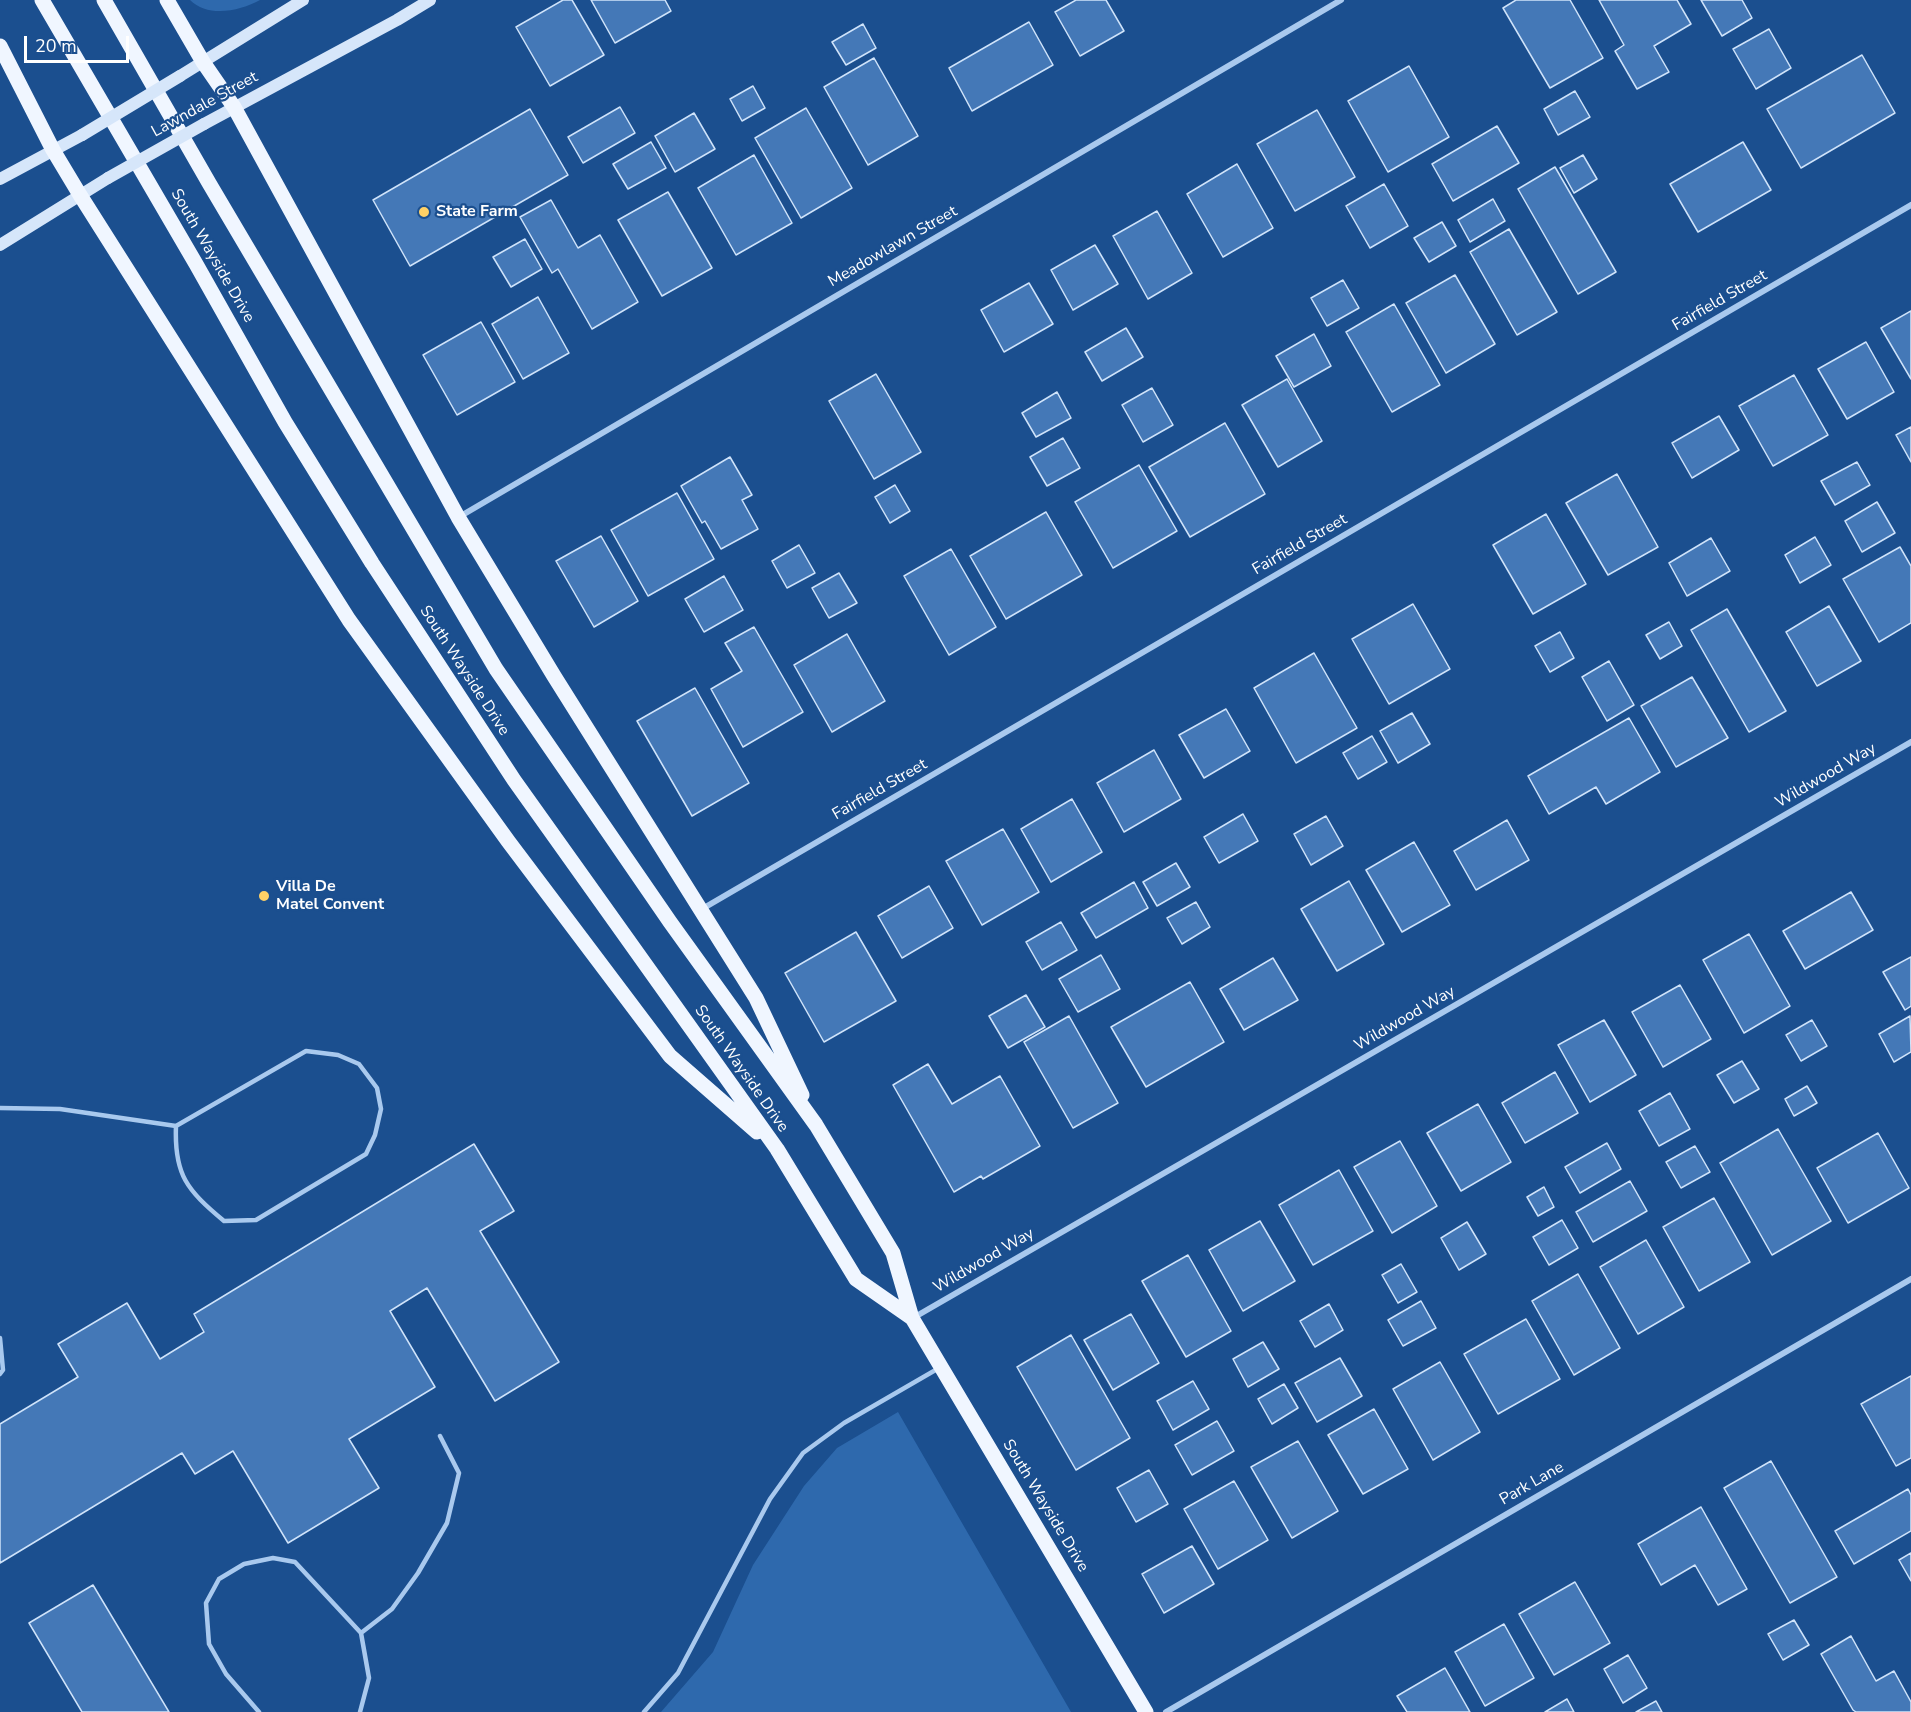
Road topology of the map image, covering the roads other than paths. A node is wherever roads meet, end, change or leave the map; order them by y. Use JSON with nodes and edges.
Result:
{"nodes":[{"id":1,"x":42,"y":0,"type":"edge"},
{"id":2,"x":104,"y":0,"type":"edge"},
{"id":3,"x":167,"y":0,"type":"edge"},
{"id":4,"x":303,"y":0,"type":"edge"},
{"id":5,"x":430,"y":0,"type":"edge"},
{"id":6,"x":1341,"y":0,"type":"edge"},
{"id":7,"x":0,"y":46,"type":"edge"},
{"id":8,"x":203,"y":62,"type":"junction"},
{"id":9,"x":234,"y":107,"type":"junction"},
{"id":10,"x":53,"y":150,"type":"junction"},
{"id":11,"x":0,"y":179,"type":"edge"},
{"id":12,"x":80,"y":195,"type":"junction"},
{"id":13,"x":1911,"y":205,"type":"edge"},
{"id":14,"x":0,"y":245,"type":"edge"},
{"id":15,"x":458,"y":517,"type":"junction"},
{"id":16,"x":1911,"y":742,"type":"edge"},
{"id":17,"x":702,"y":909,"type":"junction"},
{"id":18,"x":0,"y":1108,"type":"edge"},
{"id":19,"x":816,"y":1125,"type":"junction"},
{"id":20,"x":176,"y":1126,"type":"junction"},
{"id":21,"x":777,"y":1149,"type":"junction"},
{"id":22,"x":1911,"y":1279,"type":"edge"},
{"id":23,"x":912,"y":1318,"type":"junction"},
{"id":24,"x":0,"y":1338,"type":"edge"},
{"id":25,"x":941,"y":1367,"type":"junction"},
{"id":26,"x":0,"y":1374,"type":"edge"},
{"id":27,"x":440,"y":1436,"type":"dead end"},
{"id":28,"x":361,"y":1633,"type":"junction"},
{"id":29,"x":259,"y":1712,"type":"edge"},
{"id":30,"x":360,"y":1712,"type":"edge"},
{"id":31,"x":644,"y":1712,"type":"edge"},
{"id":32,"x":1146,"y":1712,"type":"edge"},
{"id":33,"x":1166,"y":1712,"type":"edge"}],
"edges":[{"from":1,"to":21,"type":"main road","name":"South Wayside Drive"},
{"from":2,"to":19,"type":"main road","name":"South Wayside Drive"},
{"from":3,"to":8,"type":"main road"},
{"from":4,"to":8,"type":"main road"},
{"from":5,"to":9,"type":"main road","name":"Lawndale Street"},
{"from":6,"to":15,"type":"street","name":"Meadowlawn Street"},
{"from":7,"to":10,"type":"main road"},
{"from":8,"to":9,"type":"main road"},
{"from":8,"to":10,"type":"main road","bridge":true},
{"from":9,"to":12,"type":"main road","name":"Lawndale Street","bridge":true},
{"from":9,"to":15,"type":"main road"},
{"from":10,"to":11,"type":"main road"},
{"from":10,"to":12,"type":"main road"},
{"from":12,"to":14,"type":"main road","name":"Lawndale Street"},
{"from":12,"to":21,"type":"main road"},
{"from":13,"to":17,"type":"street","name":"Fairfield Street"},
{"from":15,"to":17,"type":"main road"},
{"from":16,"to":23,"type":"street","name":"Wildwood Way"},
{"from":17,"to":19,"type":"main road"},
{"from":18,"to":20,"type":"lane"},
{"from":19,"to":23,"type":"main road","name":"South Wayside Drive"},
{"from":20,"to":20,"type":"lane"},
{"from":21,"to":23,"type":"main road","name":"South Wayside Drive"},
{"from":22,"to":33,"type":"street","name":"Park Lane"},
{"from":23,"to":25,"type":"main road","name":"South Wayside Drive"},
{"from":24,"to":26,"type":"lane"},
{"from":25,"to":31,"type":"lane"},
{"from":25,"to":32,"type":"main road","name":"South Wayside Drive"},
{"from":27,"to":28,"type":"lane"},
{"from":28,"to":29,"type":"lane"},
{"from":28,"to":30,"type":"lane"}]}
